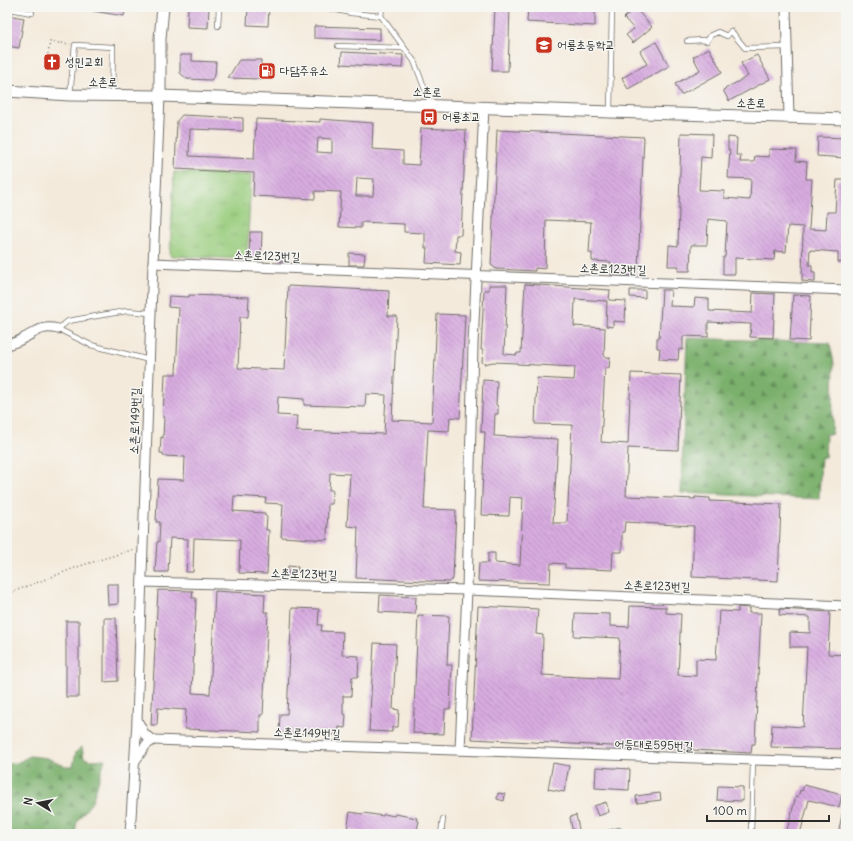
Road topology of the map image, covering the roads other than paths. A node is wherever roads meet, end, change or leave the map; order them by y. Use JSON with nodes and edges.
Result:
{"nodes":[{"id":1,"x":163,"y":7,"type":"edge"},
{"id":2,"x":219,"y":7,"type":"edge"},
{"id":3,"x":324,"y":7,"type":"edge"},
{"id":4,"x":352,"y":7,"type":"edge"},
{"id":5,"x":382,"y":7,"type":"edge"},
{"id":6,"x":612,"y":7,"type":"edge"},
{"id":7,"x":786,"y":7,"type":"edge"},
{"id":8,"x":9,"y":8,"type":"edge"},
{"id":9,"x":32,"y":13,"type":"dead end"},
{"id":10,"x":351,"y":13,"type":"junction"},
{"id":11,"x":381,"y":16,"type":"junction"},
{"id":12,"x":218,"y":26,"type":"dead end"},
{"id":13,"x":687,"y":41,"type":"dead end"},
{"id":14,"x":338,"y":46,"type":"dead end"},
{"id":15,"x":788,"y":47,"type":"junction"},
{"id":16,"x":404,"y":48,"type":"junction"},
{"id":17,"x":7,"y":91,"type":"edge"},
{"id":18,"x":70,"y":95,"type":"junction"},
{"id":19,"x":112,"y":96,"type":"junction"},
{"id":20,"x":160,"y":96,"type":"junction"},
{"id":21,"x":431,"y":105,"type":"junction"},
{"id":22,"x":484,"y":107,"type":"junction"},
{"id":23,"x":610,"y":112,"type":"junction"},
{"id":24,"x":789,"y":117,"type":"junction"},
{"id":25,"x":846,"y":118,"type":"edge"},
{"id":26,"x":153,"y":264,"type":"junction"},
{"id":27,"x":475,"y":276,"type":"junction"},
{"id":28,"x":846,"y":290,"type":"edge"},
{"id":29,"x":151,"y":313,"type":"junction"},
{"id":30,"x":58,"y":329,"type":"junction"},
{"id":31,"x":7,"y":344,"type":"edge"},
{"id":32,"x":149,"y":360,"type":"junction"},
{"id":33,"x":142,"y":582,"type":"junction"},
{"id":34,"x":467,"y":590,"type":"junction"},
{"id":35,"x":846,"y":606,"type":"edge"},
{"id":36,"x":137,"y":720,"type":"junction"},
{"id":37,"x":153,"y":740,"type":"junction"},
{"id":38,"x":460,"y":750,"type":"junction"},
{"id":39,"x":753,"y":760,"type":"junction"},
{"id":40,"x":135,"y":761,"type":"junction"},
{"id":41,"x":846,"y":763,"type":"edge"},
{"id":42,"x":443,"y":819,"type":"dead end"},
{"id":43,"x":619,"y":830,"type":"dead end"},
{"id":44,"x":130,"y":834,"type":"edge"},
{"id":45,"x":441,"y":834,"type":"edge"},
{"id":46,"x":604,"y":834,"type":"edge"},
{"id":47,"x":751,"y":834,"type":"edge"}],
"edges":[{"from":1,"to":20,"type":"street"},
{"from":2,"to":12,"type":"lane"},
{"from":3,"to":10,"type":"lane"},
{"from":4,"to":10,"type":"lane"},
{"from":5,"to":11,"type":"lane"},
{"from":6,"to":23,"type":"lane"},
{"from":7,"to":15,"type":"street"},
{"from":8,"to":9,"type":"lane"},
{"from":10,"to":11,"type":"lane"},
{"from":11,"to":16,"type":"lane"},
{"from":13,"to":15,"type":"lane"},
{"from":14,"to":16,"type":"lane"},
{"from":15,"to":24,"type":"street"},
{"from":16,"to":21,"type":"lane"},
{"from":17,"to":18,"type":"street","name":"소촌로"},
{"from":18,"to":19,"type":"street","name":"소촌로"},
{"from":18,"to":19,"type":"lane"},
{"from":19,"to":20,"type":"street","name":"소촌로"},
{"from":20,"to":21,"type":"street","name":"소촌로"},
{"from":20,"to":26,"type":"street","name":"소촌로149번길"},
{"from":21,"to":22,"type":"street","name":"소촌로"},
{"from":22,"to":23,"type":"street","name":"소촌로"},
{"from":22,"to":27,"type":"street"},
{"from":23,"to":24,"type":"street","name":"소촌로"},
{"from":24,"to":25,"type":"street","name":"소촌로"},
{"from":26,"to":27,"type":"street","name":"소촌로123번길"},
{"from":26,"to":29,"type":"street","name":"소촌로149번길"},
{"from":27,"to":28,"type":"street","name":"소촌로123번길"},
{"from":27,"to":34,"type":"street"},
{"from":29,"to":30,"type":"lane"},
{"from":29,"to":32,"type":"street","name":"소촌로149번길"},
{"from":30,"to":31,"type":"street"},
{"from":30,"to":32,"type":"lane"},
{"from":32,"to":33,"type":"street","name":"소촌로149번길"},
{"from":33,"to":34,"type":"street","name":"소촌로123번길"},
{"from":33,"to":36,"type":"street","name":"소촌로149번길"},
{"from":34,"to":35,"type":"street","name":"소촌로123번길"},
{"from":34,"to":38,"type":"street"},
{"from":36,"to":37,"type":"street"},
{"from":36,"to":40,"type":"street","name":"소촌로149번길"},
{"from":37,"to":38,"type":"street","name":"소촌로149번길"},
{"from":37,"to":40,"type":"street"},
{"from":38,"to":39,"type":"street","name":"어등대로595번길"},
{"from":39,"to":41,"type":"street","name":"어등대로595번길"},
{"from":39,"to":47,"type":"lane"},
{"from":40,"to":44,"type":"street","name":"소촌로149번길"},
{"from":42,"to":45,"type":"lane"},
{"from":43,"to":46,"type":"lane"}]}
